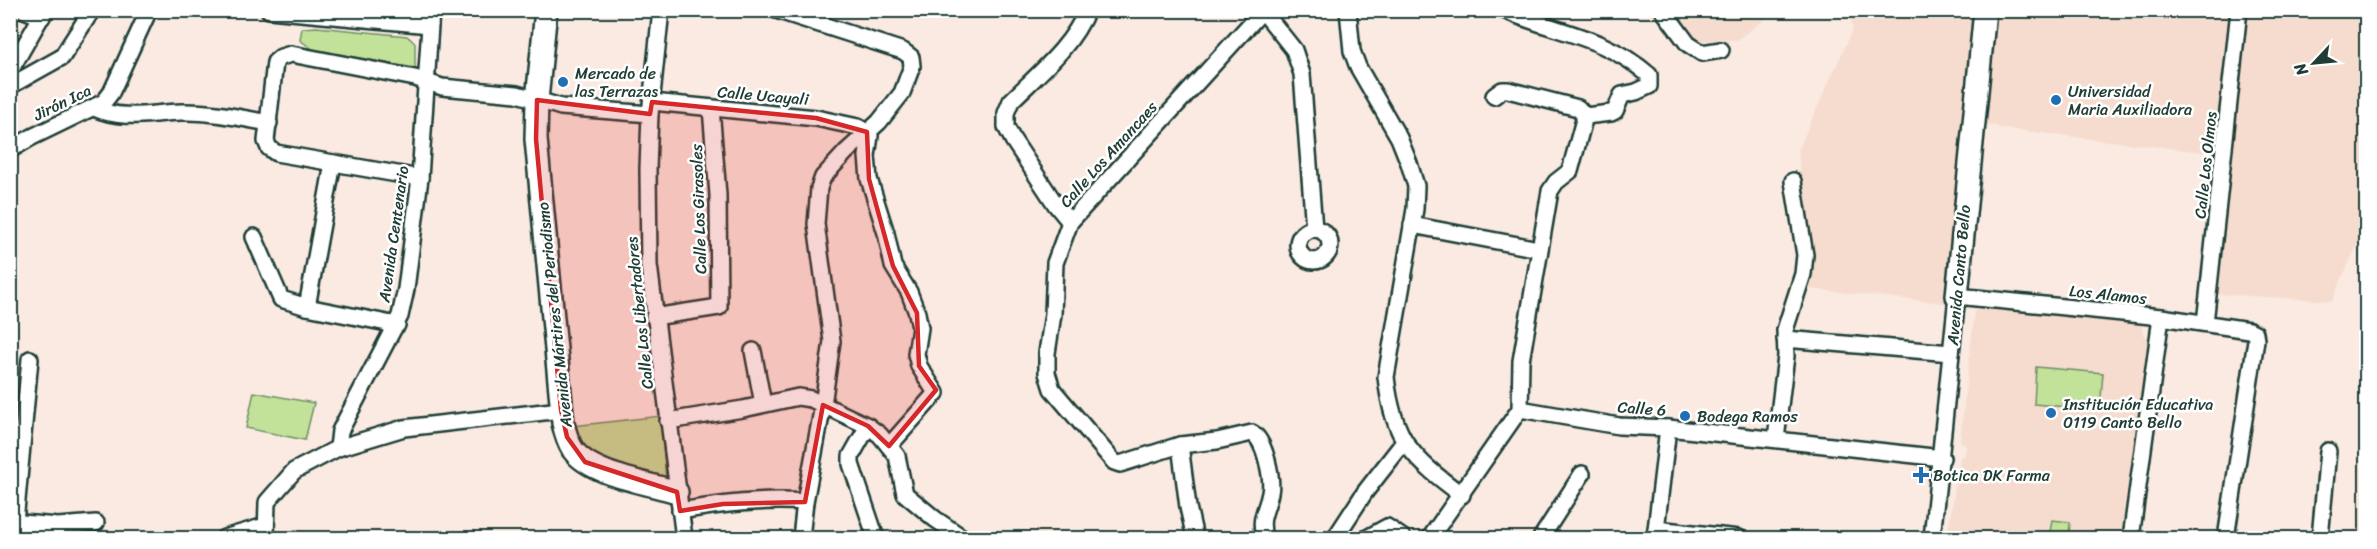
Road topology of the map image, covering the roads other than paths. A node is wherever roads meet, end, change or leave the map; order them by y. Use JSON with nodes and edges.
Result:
{"nodes":[{"id":1,"x":24,"y":10,"type":"edge"},
{"id":2,"x":92,"y":10,"type":"edge"},
{"id":3,"x":149,"y":10,"type":"edge"},
{"id":4,"x":268,"y":10,"type":"edge"},
{"id":5,"x":546,"y":10,"type":"edge"},
{"id":6,"x":661,"y":10,"type":"edge"},
{"id":7,"x":776,"y":10,"type":"edge"},
{"id":8,"x":1087,"y":10,"type":"edge"},
{"id":9,"x":1504,"y":10,"type":"edge"},
{"id":10,"x":1663,"y":10,"type":"edge"},
{"id":11,"x":1985,"y":10,"type":"edge"},
{"id":12,"x":2239,"y":10,"type":"edge"},
{"id":13,"x":1263,"y":11,"type":"edge"},
{"id":14,"x":1352,"y":12,"type":"edge"},
{"id":15,"x":43,"y":14,"type":"edge"},
{"id":16,"x":430,"y":18,"type":"edge"},
{"id":17,"x":1720,"y":50,"type":"dead end"},
{"id":18,"x":10,"y":71,"type":"edge"},
{"id":19,"x":426,"y":82,"type":"junction"},
{"id":20,"x":10,"y":86,"type":"edge"},
{"id":21,"x":1494,"y":96,"type":"dead end"},
{"id":22,"x":537,"y":100,"type":"junction"},
{"id":23,"x":94,"y":108,"type":"junction"},
{"id":24,"x":651,"y":108,"type":"junction"},
{"id":25,"x":711,"y":108,"type":"junction"},
{"id":26,"x":1585,"y":116,"type":"junction"},
{"id":27,"x":269,"y":123,"type":"junction"},
{"id":28,"x":867,"y":132,"type":"junction"},
{"id":29,"x":10,"y":150,"type":"edge"},
{"id":30,"x":333,"y":163,"type":"junction"},
{"id":31,"x":420,"y":178,"type":"junction"},
{"id":32,"x":1793,"y":181,"type":"dead end"},
{"id":33,"x":1070,"y":222,"type":"junction"},
{"id":34,"x":1412,"y":225,"type":"junction"},
{"id":35,"x":1314,"y":229,"type":"dead end"},
{"id":36,"x":254,"y":237,"type":"dead end"},
{"id":37,"x":1539,"y":249,"type":"junction"},
{"id":38,"x":1957,"y":296,"type":"junction"},
{"id":39,"x":307,"y":307,"type":"junction"},
{"id":40,"x":654,"y":317,"type":"junction"},
{"id":41,"x":2161,"y":317,"type":"junction"},
{"id":42,"x":2205,"y":323,"type":"junction"},
{"id":43,"x":397,"y":325,"type":"junction"},
{"id":44,"x":1785,"y":339,"type":"junction"},
{"id":45,"x":753,"y":351,"type":"dead end"},
{"id":46,"x":1951,"y":353,"type":"junction"},
{"id":47,"x":30,"y":360,"type":"dead end"},
{"id":48,"x":763,"y":404,"type":"junction"},
{"id":49,"x":823,"y":405,"type":"junction"},
{"id":50,"x":1520,"y":409,"type":"junction"},
{"id":51,"x":561,"y":410,"type":"junction"},
{"id":52,"x":668,"y":422,"type":"junction"},
{"id":53,"x":868,"y":426,"type":"junction"},
{"id":54,"x":1668,"y":428,"type":"junction"},
{"id":55,"x":17,"y":436,"type":"edge"},
{"id":56,"x":1776,"y":440,"type":"junction"},
{"id":57,"x":1404,"y":442,"type":"junction"},
{"id":58,"x":889,"y":446,"type":"junction"},
{"id":59,"x":1180,"y":446,"type":"junction"},
{"id":60,"x":338,"y":448,"type":"junction"},
{"id":61,"x":2328,"y":451,"type":"dead end"},
{"id":62,"x":1942,"y":458,"type":"junction"},
{"id":63,"x":1582,"y":474,"type":"dead end"},
{"id":64,"x":15,"y":478,"type":"edge"},
{"id":65,"x":1462,"y":495,"type":"junction"},
{"id":66,"x":679,"y":501,"type":"junction"},
{"id":67,"x":805,"y":502,"type":"junction"},
{"id":68,"x":17,"y":522,"type":"edge"},
{"id":69,"x":96,"y":523,"type":"dead end"},
{"id":70,"x":265,"y":532,"type":"edge"},
{"id":71,"x":1655,"y":534,"type":"edge"},
{"id":72,"x":25,"y":538,"type":"edge"},
{"id":73,"x":224,"y":538,"type":"edge"},
{"id":74,"x":684,"y":538,"type":"edge"},
{"id":75,"x":801,"y":538,"type":"edge"},
{"id":76,"x":876,"y":538,"type":"edge"},
{"id":77,"x":963,"y":538,"type":"edge"},
{"id":78,"x":1196,"y":538,"type":"edge"},
{"id":79,"x":1264,"y":538,"type":"edge"},
{"id":80,"x":1335,"y":538,"type":"edge"},
{"id":81,"x":1367,"y":538,"type":"edge"},
{"id":82,"x":1403,"y":538,"type":"edge"},
{"id":83,"x":1430,"y":538,"type":"edge"},
{"id":84,"x":1541,"y":538,"type":"edge"},
{"id":85,"x":1739,"y":538,"type":"edge"},
{"id":86,"x":1932,"y":538,"type":"edge"},
{"id":87,"x":2131,"y":538,"type":"edge"},
{"id":88,"x":2226,"y":538,"type":"edge"},
{"id":89,"x":2320,"y":538,"type":"edge"}],
"edges":[{"from":1,"to":15,"type":"street"},
{"from":2,"to":20,"type":"street"},
{"from":3,"to":23,"type":"street","name":"Jirón Ica"},
{"from":4,"to":16,"type":"street"},
{"from":5,"to":22,"type":"street","name":"Avenida Mártires del Periodismo"},
{"from":6,"to":24,"type":"street","name":"Calle Los Libertadores"},
{"from":7,"to":28,"type":"street"},
{"from":8,"to":33,"type":"street"},
{"from":9,"to":26,"type":"street"},
{"from":10,"to":17,"type":"street"},
{"from":11,"to":38,"type":"street","name":"Avenida Canto Bello"},
{"from":12,"to":42,"type":"street","name":"Calle Los Olmos"},
{"from":13,"to":33,"type":"street","name":"Calle Los Amancaes"},
{"from":13,"to":35,"type":"street"},
{"from":14,"to":34,"type":"street"},
{"from":15,"to":18,"type":"street"},
{"from":16,"to":19,"type":"street","name":"Avenida Centenario"},
{"from":19,"to":22,"type":"street","name":"Calle Ucayali"},
{"from":19,"to":27,"type":"street","name":"Calle Ucayali"},
{"from":19,"to":31,"type":"street","name":"Avenida Centenario"},
{"from":21,"to":26,"type":"street"},
{"from":22,"to":24,"type":"street","name":"Calle Ucayali"},
{"from":22,"to":51,"type":"street","name":"Avenida Mártires del Periodismo"},
{"from":23,"to":27,"type":"street"},
{"from":23,"to":29,"type":"street","name":"Jirón Ica"},
{"from":24,"to":25,"type":"street","name":"Calle Ucayali"},
{"from":24,"to":40,"type":"street","name":"Calle Los Libertadores"},
{"from":25,"to":28,"type":"street","name":"Calle Ucayali"},
{"from":25,"to":40,"type":"street","name":"Calle Los Girasoles"},
{"from":26,"to":37,"type":"street"},
{"from":27,"to":30,"type":"street"},
{"from":28,"to":49,"type":"street"},
{"from":28,"to":58,"type":"street"},
{"from":30,"to":31,"type":"street"},
{"from":30,"to":39,"type":"street"},
{"from":31,"to":43,"type":"street","name":"Avenida Centenario"},
{"from":32,"to":44,"type":"street"},
{"from":33,"to":59,"type":"street","name":"Calle Los Amancaes"},
{"from":34,"to":37,"type":"street"},
{"from":34,"to":57,"type":"street"},
{"from":36,"to":39,"type":"street"},
{"from":37,"to":50,"type":"street"},
{"from":38,"to":41,"type":"street","name":"Los Alamos"},
{"from":38,"to":46,"type":"street","name":"Avenida Canto Bello"},
{"from":39,"to":43,"type":"street"},
{"from":40,"to":52,"type":"street","name":"Calle Los Libertadores"},
{"from":41,"to":42,"type":"street","name":"Los Alamos"},
{"from":41,"to":87,"type":"street"},
{"from":42,"to":88,"type":"street","name":"Los Alamos"},
{"from":43,"to":60,"type":"street","name":"Avenida Centenario"},
{"from":44,"to":46,"type":"street"},
{"from":44,"to":56,"type":"street"},
{"from":45,"to":48,"type":"street"},
{"from":46,"to":62,"type":"street","name":"Avenida Canto Bello"},
{"from":47,"to":55,"type":"street"},
{"from":48,"to":49,"type":"street"},
{"from":48,"to":52,"type":"street"},
{"from":49,"to":53,"type":"street"},
{"from":49,"to":67,"type":"street"},
{"from":50,"to":54,"type":"street","name":"Calle 6"},
{"from":50,"to":65,"type":"street"},
{"from":51,"to":60,"type":"street"},
{"from":51,"to":66,"type":"street","name":"Avenida Mártires del Periodismo"},
{"from":52,"to":66,"type":"street","name":"Calle Los Libertadores"},
{"from":53,"to":58,"type":"street"},
{"from":53,"to":76,"type":"street"},
{"from":54,"to":56,"type":"street","name":"Calle 6"},
{"from":54,"to":71,"type":"street"},
{"from":55,"to":64,"type":"street"},
{"from":56,"to":62,"type":"street","name":"Calle 6"},
{"from":57,"to":65,"type":"street"},
{"from":57,"to":80,"type":"street"},
{"from":58,"to":77,"type":"street"},
{"from":59,"to":78,"type":"street"},
{"from":59,"to":79,"type":"street"},
{"from":60,"to":70,"type":"street"},
{"from":61,"to":89,"type":"street"},
{"from":62,"to":86,"type":"street","name":"Avenida Canto Bello"},
{"from":63,"to":84,"type":"street"},
{"from":64,"to":68,"type":"street"},
{"from":65,"to":83,"type":"street"},
{"from":66,"to":67,"type":"street"},
{"from":66,"to":74,"type":"street","name":"Calle Los Libertadores"},
{"from":67,"to":75,"type":"street"},
{"from":68,"to":69,"type":"street"},
{"from":68,"to":72,"type":"street"},
{"from":70,"to":73,"type":"street"},
{"from":71,"to":85,"type":"street"},
{"from":81,"to":82,"type":"street"}]}
